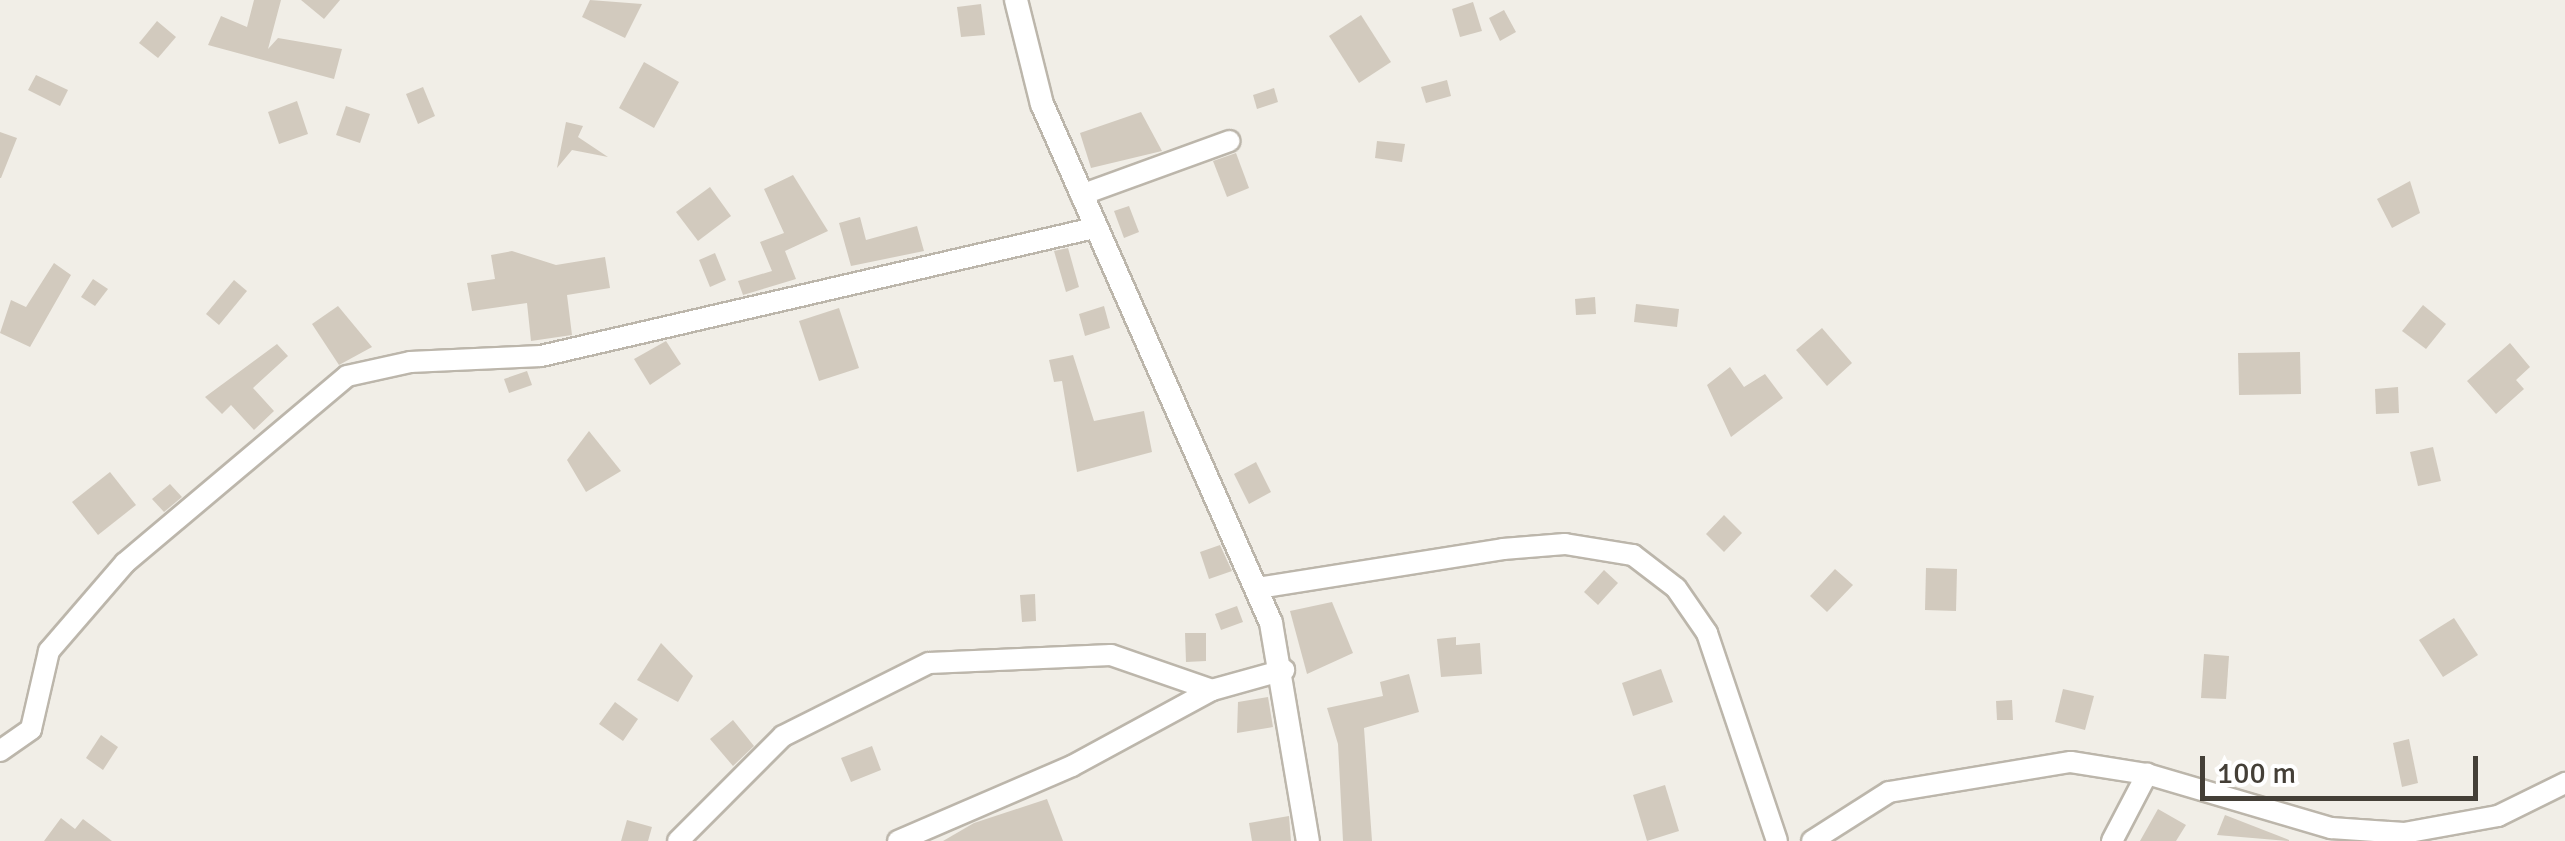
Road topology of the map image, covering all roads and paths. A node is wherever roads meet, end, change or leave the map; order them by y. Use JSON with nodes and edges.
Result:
{"nodes":[{"id":1,"x":1016,"y":0,"type":"edge"},
{"id":2,"x":1229,"y":141,"type":"dead end"},
{"id":3,"x":1081,"y":195,"type":"junction"},
{"id":4,"x":1094,"y":228,"type":"junction"},
{"id":5,"x":1258,"y":588,"type":"junction"},
{"id":6,"x":1284,"y":670,"type":"junction"},
{"id":7,"x":1212,"y":690,"type":"junction"},
{"id":8,"x":0,"y":751,"type":"edge"},
{"id":9,"x":2147,"y":774,"type":"junction"},
{"id":10,"x":2565,"y":783,"type":"edge"},
{"id":11,"x":678,"y":841,"type":"edge"},
{"id":12,"x":898,"y":841,"type":"edge"},
{"id":13,"x":1308,"y":841,"type":"edge"},
{"id":14,"x":1777,"y":841,"type":"edge"},
{"id":15,"x":1812,"y":841,"type":"edge"},
{"id":16,"x":2112,"y":841,"type":"edge"}],
"edges":[{"from":1,"to":3,"type":"street"},
{"from":2,"to":3,"type":"street"},
{"from":3,"to":4,"type":"street"},
{"from":4,"to":5,"type":"street"},
{"from":4,"to":8,"type":"street"},
{"from":5,"to":6,"type":"street"},
{"from":5,"to":14,"type":"street"},
{"from":6,"to":7,"type":"street"},
{"from":6,"to":13,"type":"street"},
{"from":7,"to":11,"type":"street"},
{"from":7,"to":12,"type":"street"},
{"from":9,"to":10,"type":"street"},
{"from":9,"to":15,"type":"street"},
{"from":9,"to":16,"type":"street"}]}
